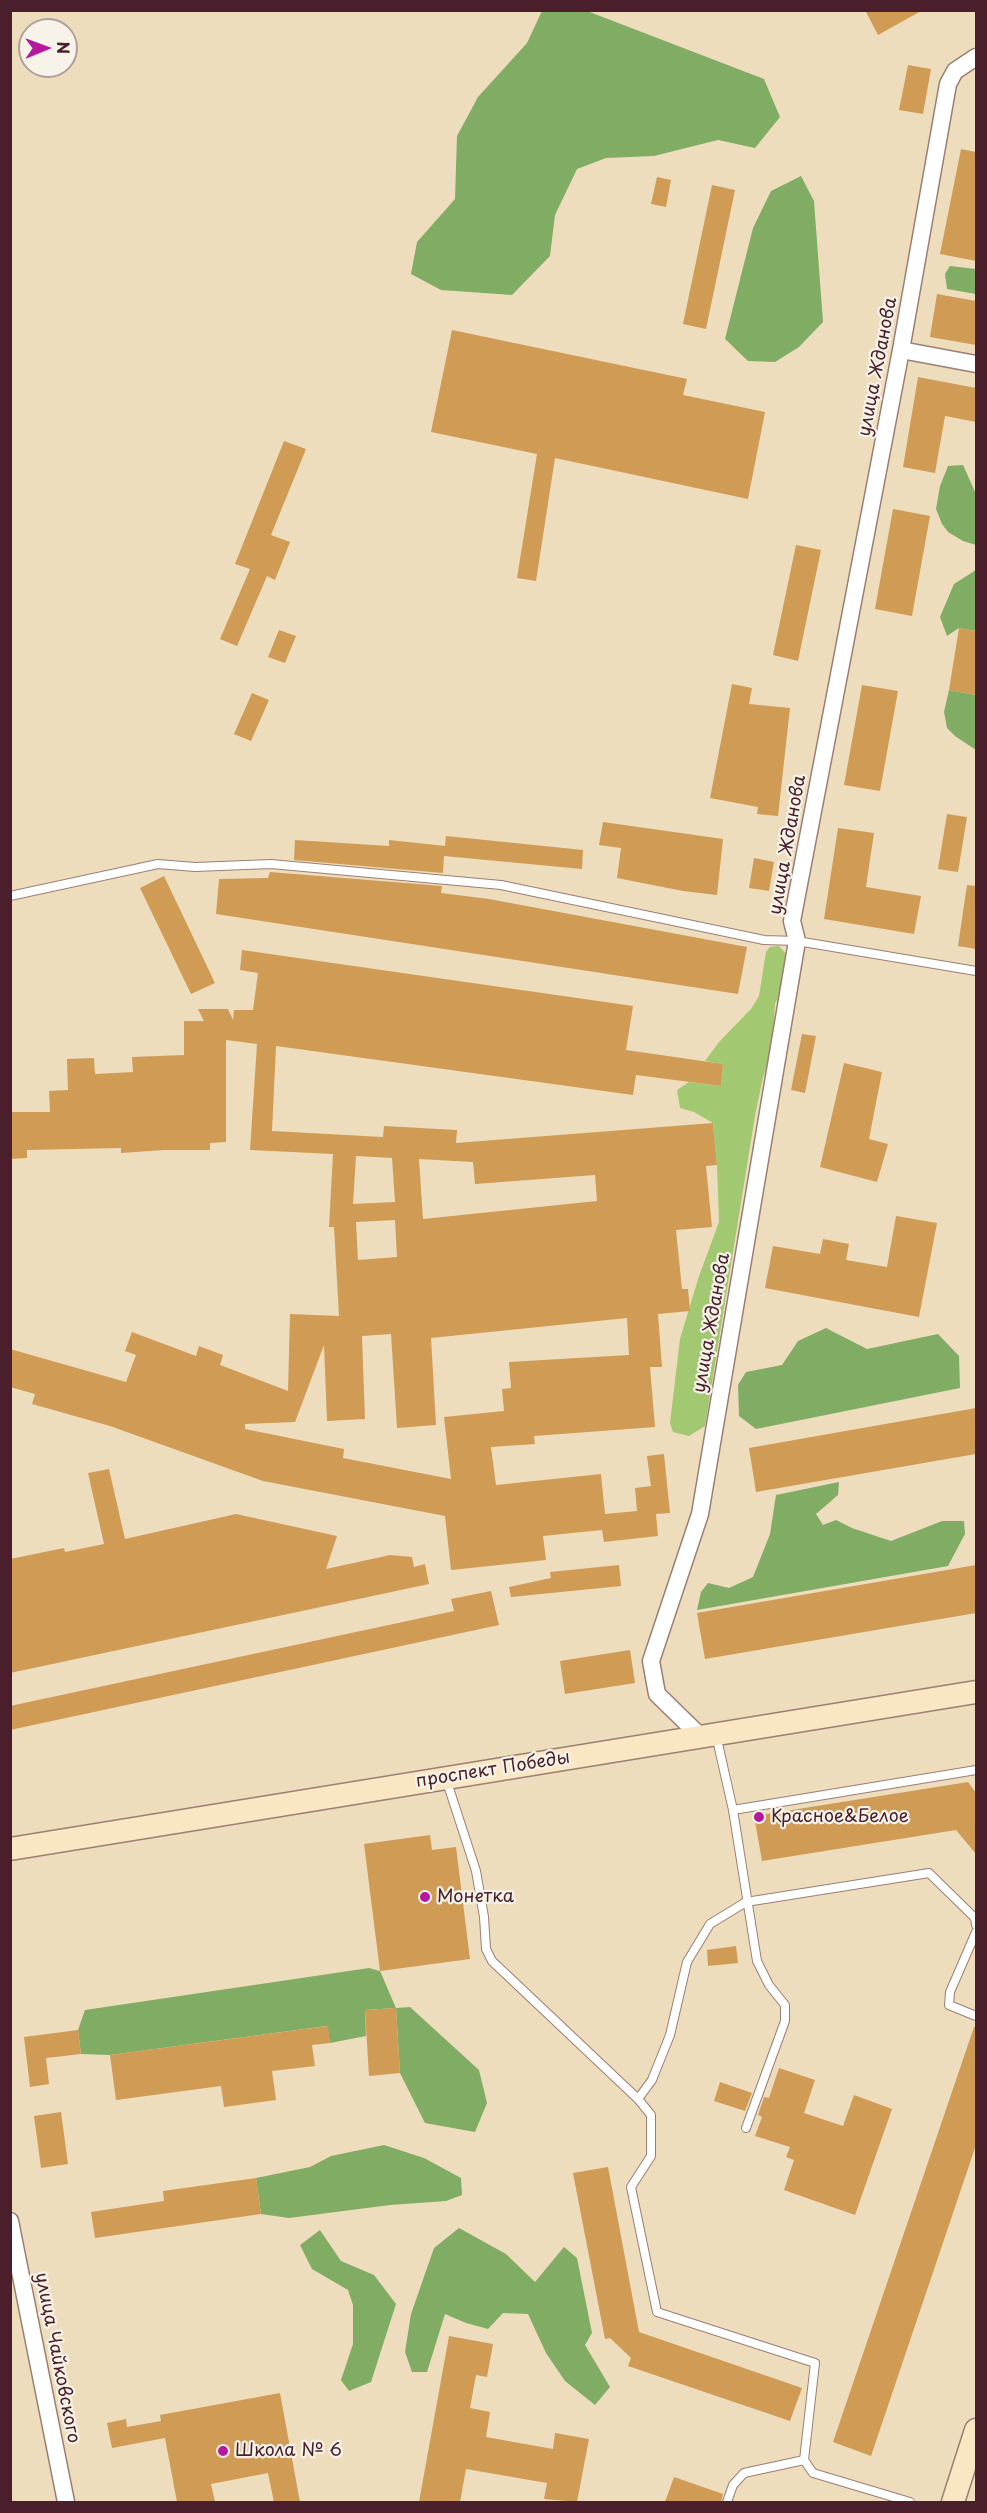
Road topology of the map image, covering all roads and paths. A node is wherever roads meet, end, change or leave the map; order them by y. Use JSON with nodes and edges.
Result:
{"nodes":[{"id":1,"x":976,"y":57,"type":"edge"},
{"id":2,"x":901,"y":350,"type":"junction"},
{"id":3,"x":976,"y":364,"type":"edge"},
{"id":4,"x":10,"y":896,"type":"edge"},
{"id":5,"x":797,"y":941,"type":"junction"},
{"id":6,"x":976,"y":971,"type":"edge"},
{"id":7,"x":976,"y":1692,"type":"edge"},
{"id":8,"x":708,"y":1735,"type":"junction"},
{"id":9,"x":976,"y":1770,"type":"edge"},
{"id":10,"x":446,"y":1778,"type":"junction"},
{"id":11,"x":733,"y":1810,"type":"junction"},
{"id":12,"x":10,"y":1849,"type":"edge"},
{"id":13,"x":746,"y":1902,"type":"junction"},
{"id":14,"x":976,"y":1924,"type":"edge"},
{"id":15,"x":976,"y":1932,"type":"edge"},
{"id":16,"x":976,"y":2016,"type":"edge"},
{"id":17,"x":638,"y":2099,"type":"junction"},
{"id":18,"x":746,"y":2128,"type":"dead end"},
{"id":19,"x":10,"y":2221,"type":"edge"},
{"id":20,"x":976,"y":2430,"type":"edge"},
{"id":21,"x":804,"y":2460,"type":"junction"},
{"id":22,"x":66,"y":2502,"type":"edge"},
{"id":23,"x":727,"y":2502,"type":"edge"},
{"id":24,"x":910,"y":2502,"type":"edge"},
{"id":25,"x":953,"y":2502,"type":"edge"}],
"edges":[{"from":1,"to":2,"type":"street","name":"улица Жданова"},
{"from":2,"to":3,"type":"street"},
{"from":2,"to":5,"type":"street","name":"улица Жданова"},
{"from":4,"to":5,"type":"lane"},
{"from":5,"to":6,"type":"lane"},
{"from":5,"to":8,"type":"street","name":"улица Жданова"},
{"from":7,"to":8,"type":"street","name":"проспект Победы"},
{"from":8,"to":10,"type":"street","name":"проспект Победы"},
{"from":8,"to":11,"type":"lane"},
{"from":9,"to":11,"type":"lane"},
{"from":10,"to":12,"type":"street","name":"проспект Победы"},
{"from":10,"to":17,"type":"lane"},
{"from":11,"to":13,"type":"lane"},
{"from":13,"to":14,"type":"lane"},
{"from":13,"to":17,"type":"lane"},
{"from":13,"to":18,"type":"lane"},
{"from":15,"to":16,"type":"lane"},
{"from":17,"to":21,"type":"lane"},
{"from":19,"to":22,"type":"street","name":"улица Чайковского"},
{"from":20,"to":25,"type":"street"},
{"from":21,"to":23,"type":"lane"},
{"from":21,"to":24,"type":"lane"}]}
